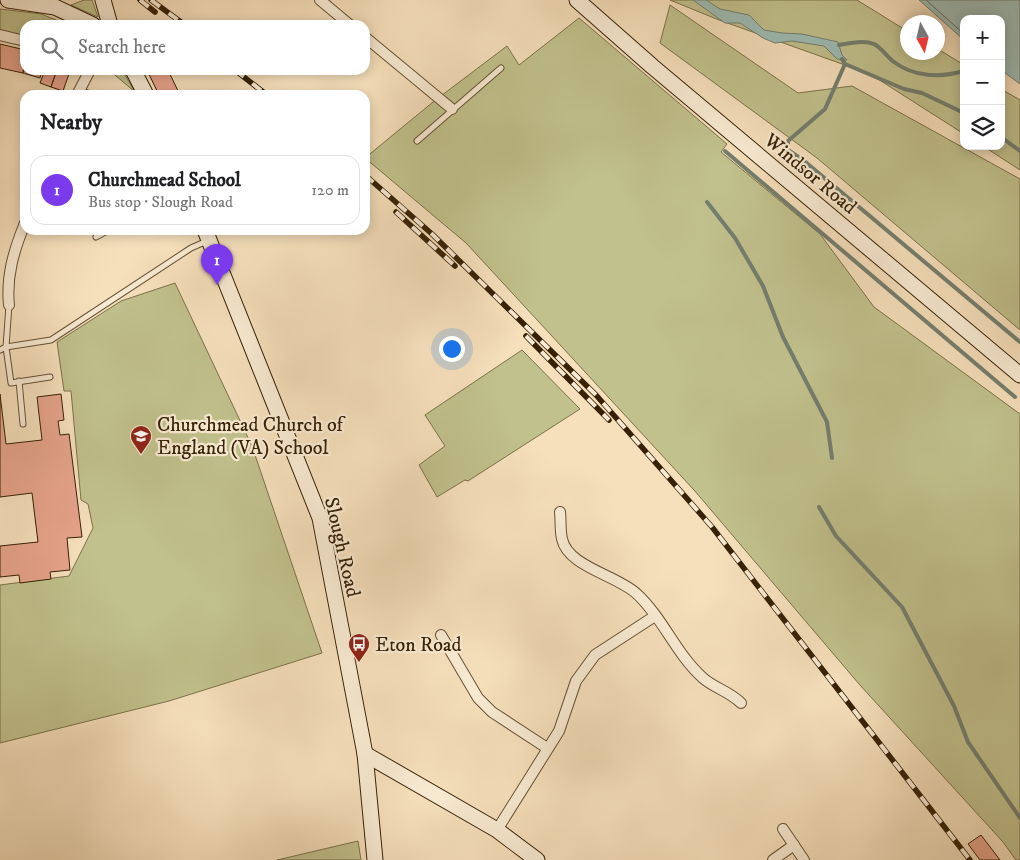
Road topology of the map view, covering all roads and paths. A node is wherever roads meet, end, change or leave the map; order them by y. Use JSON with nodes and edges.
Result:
{"nodes":[{"id":1,"x":8,"y":0,"type":"edge"},
{"id":2,"x":103,"y":0,"type":"edge"},
{"id":3,"x":320,"y":0,"type":"edge"},
{"id":4,"x":578,"y":0,"type":"edge"},
{"id":5,"x":59,"y":3,"type":"edge"},
{"id":6,"x":84,"y":20,"type":"edge"},
{"id":7,"x":109,"y":20,"type":"edge"},
{"id":8,"x":344,"y":20,"type":"edge"},
{"id":9,"x":0,"y":34,"type":"edge"},
{"id":10,"x":20,"y":40,"type":"edge"},
{"id":11,"x":370,"y":41,"type":"edge"},
{"id":12,"x":501,"y":68,"type":"dead end"},
{"id":13,"x":87,"y":75,"type":"edge"},
{"id":14,"x":136,"y":75,"type":"edge"},
{"id":15,"x":79,"y":90,"type":"edge"},
{"id":16,"x":144,"y":90,"type":"edge"},
{"id":17,"x":452,"y":109,"type":"junction"},
{"id":18,"x":417,"y":141,"type":"dead end"},
{"id":19,"x":20,"y":235,"type":"edge"},
{"id":20,"x":99,"y":235,"type":"edge"},
{"id":21,"x":207,"y":235,"type":"edge"},
{"id":22,"x":96,"y":237,"type":"dead end"},
{"id":23,"x":8,"y":305,"type":"joint"},
{"id":24,"x":6,"y":347,"type":"junction"},
{"id":25,"x":0,"y":350,"type":"edge"},
{"id":26,"x":1020,"y":375,"type":"edge"},
{"id":27,"x":50,"y":377,"type":"dead end"},
{"id":28,"x":19,"y":382,"type":"junction"},
{"id":29,"x":24,"y":424,"type":"dead end"},
{"id":30,"x":560,"y":512,"type":"dead end"},
{"id":31,"x":655,"y":616,"type":"junction"},
{"id":32,"x":442,"y":635,"type":"dead end"},
{"id":33,"x":741,"y":703,"type":"dead end"},
{"id":34,"x":548,"y":748,"type":"junction"},
{"id":35,"x":365,"y":754,"type":"junction"},
{"id":36,"x":783,"y":829,"type":"dead end"},
{"id":37,"x":497,"y":830,"type":"junction"},
{"id":38,"x":794,"y":845,"type":"junction"},
{"id":39,"x":375,"y":860,"type":"edge"},
{"id":40,"x":537,"y":860,"type":"edge"},
{"id":41,"x":773,"y":860,"type":"edge"},
{"id":42,"x":804,"y":860,"type":"edge"}],
"edges":[{"from":1,"to":5,"type":"main road"},
{"from":2,"to":7,"type":"main road"},
{"from":3,"to":8,"type":"street"},
{"from":4,"to":26,"type":"main road","name":"Windsor Road"},
{"from":5,"to":6,"type":"main road"},
{"from":9,"to":10,"type":"street"},
{"from":11,"to":17,"type":"street"},
{"from":12,"to":17,"type":"lane"},
{"from":13,"to":15,"type":"street"},
{"from":14,"to":16,"type":"main road"},
{"from":17,"to":18,"type":"lane"},
{"from":19,"to":23,"type":"street"},
{"from":20,"to":22,"type":"lane"},
{"from":21,"to":24,"type":"lane"},
{"from":21,"to":35,"type":"main road","name":"Slough Road"},
{"from":23,"to":24,"type":"lane"},
{"from":24,"to":25,"type":"lane"},
{"from":24,"to":28,"type":"lane"},
{"from":27,"to":28,"type":"lane"},
{"from":28,"to":29,"type":"lane"},
{"from":30,"to":31,"type":"street"},
{"from":31,"to":33,"type":"street"},
{"from":31,"to":34,"type":"street"},
{"from":32,"to":34,"type":"street"},
{"from":34,"to":37,"type":"street"},
{"from":35,"to":37,"type":"main road"},
{"from":35,"to":39,"type":"main road","name":"Slough Road"},
{"from":36,"to":38,"type":"street"},
{"from":37,"to":40,"type":"main road"},
{"from":38,"to":41,"type":"street"},
{"from":38,"to":42,"type":"street"}]}
